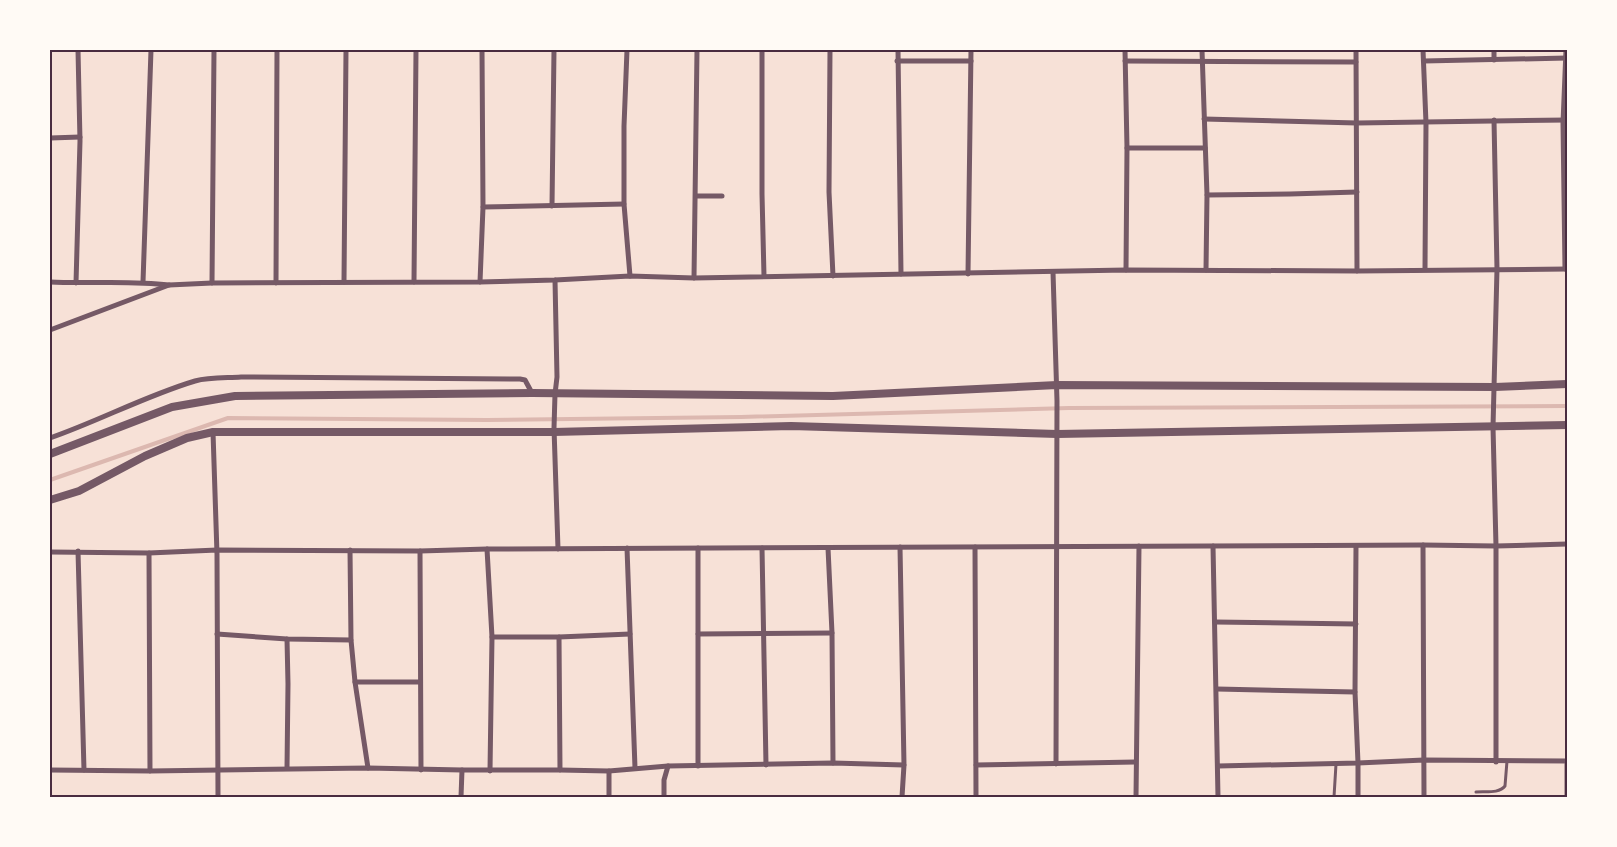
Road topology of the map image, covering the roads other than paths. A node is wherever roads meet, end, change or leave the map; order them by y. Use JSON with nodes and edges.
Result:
{"nodes":[{"id":1,"x":78,"y":50,"type":"edge"},
{"id":2,"x":151,"y":50,"type":"edge"},
{"id":3,"x":214,"y":50,"type":"edge"},
{"id":4,"x":276,"y":50,"type":"edge"},
{"id":5,"x":346,"y":50,"type":"edge"},
{"id":6,"x":416,"y":50,"type":"edge"},
{"id":7,"x":482,"y":50,"type":"edge"},
{"id":8,"x":554,"y":50,"type":"edge"},
{"id":9,"x":627,"y":50,"type":"edge"},
{"id":10,"x":697,"y":50,"type":"edge"},
{"id":11,"x":762,"y":50,"type":"edge"},
{"id":12,"x":830,"y":50,"type":"edge"},
{"id":13,"x":898,"y":50,"type":"edge"},
{"id":14,"x":971,"y":50,"type":"edge"},
{"id":15,"x":1126,"y":50,"type":"edge"},
{"id":16,"x":1202,"y":50,"type":"edge"},
{"id":17,"x":1356,"y":50,"type":"edge"},
{"id":18,"x":1423,"y":50,"type":"edge"},
{"id":19,"x":1494,"y":50,"type":"edge"},
{"id":20,"x":1566,"y":50,"type":"edge"},
{"id":21,"x":1566,"y":58,"type":"edge"},
{"id":22,"x":1202,"y":60,"type":"junction"},
{"id":23,"x":1494,"y":60,"type":"junction"},
{"id":24,"x":897,"y":61,"type":"junction"},
{"id":25,"x":971,"y":61,"type":"junction"},
{"id":26,"x":1126,"y":61,"type":"junction"},
{"id":27,"x":1356,"y":62,"type":"junction"},
{"id":28,"x":1424,"y":62,"type":"junction"},
{"id":29,"x":1204,"y":119,"type":"junction"},
{"id":30,"x":1494,"y":120,"type":"junction"},
{"id":31,"x":1565,"y":120,"type":"edge"},
{"id":32,"x":1357,"y":123,"type":"junction"},
{"id":33,"x":1426,"y":123,"type":"junction"},
{"id":34,"x":80,"y":137,"type":"junction"},
{"id":35,"x":50,"y":138,"type":"edge"},
{"id":36,"x":1127,"y":148,"type":"junction"},
{"id":37,"x":1205,"y":148,"type":"junction"},
{"id":38,"x":1356,"y":192,"type":"junction"},
{"id":39,"x":1207,"y":195,"type":"junction"},
{"id":40,"x":696,"y":196,"type":"junction"},
{"id":41,"x":722,"y":196,"type":"dead end"},
{"id":42,"x":624,"y":204,"type":"junction"},
{"id":43,"x":552,"y":206,"type":"junction"},
{"id":44,"x":483,"y":207,"type":"junction"},
{"id":45,"x":1425,"y":269,"type":"junction"},
{"id":46,"x":1497,"y":269,"type":"junction"},
{"id":47,"x":1566,"y":269,"type":"edge"},
{"id":48,"x":1126,"y":270,"type":"junction"},
{"id":49,"x":1206,"y":270,"type":"junction"},
{"id":50,"x":1357,"y":271,"type":"junction"},
{"id":51,"x":1053,"y":272,"type":"junction"},
{"id":52,"x":901,"y":274,"type":"junction"},
{"id":53,"x":968,"y":274,"type":"junction"},
{"id":54,"x":630,"y":276,"type":"junction"},
{"id":55,"x":764,"y":276,"type":"junction"},
{"id":56,"x":833,"y":276,"type":"junction"},
{"id":57,"x":694,"y":278,"type":"junction"},
{"id":58,"x":555,"y":280,"type":"junction"},
{"id":59,"x":50,"y":282,"type":"edge"},
{"id":60,"x":142,"y":282,"type":"junction"},
{"id":61,"x":344,"y":282,"type":"junction"},
{"id":62,"x":414,"y":282,"type":"junction"},
{"id":63,"x":480,"y":282,"type":"junction"},
{"id":64,"x":76,"y":283,"type":"junction"},
{"id":65,"x":212,"y":283,"type":"junction"},
{"id":66,"x":276,"y":283,"type":"junction"},
{"id":67,"x":169,"y":285,"type":"junction"},
{"id":68,"x":50,"y":330,"type":"edge"},
{"id":69,"x":1567,"y":384,"type":"edge"},
{"id":70,"x":1057,"y":385,"type":"junction"},
{"id":71,"x":1495,"y":391,"type":"junction"},
{"id":72,"x":532,"y":393,"type":"junction"},
{"id":73,"x":554,"y":395,"type":"junction"},
{"id":74,"x":1494,"y":424,"type":"junction"},
{"id":75,"x":1567,"y":425,"type":"edge"},
{"id":76,"x":554,"y":430,"type":"junction"},
{"id":77,"x":1058,"y":430,"type":"junction"},
{"id":78,"x":213,"y":432,"type":"junction"},
{"id":79,"x":50,"y":438,"type":"edge"},
{"id":80,"x":50,"y":454,"type":"edge"},
{"id":81,"x":50,"y":500,"type":"edge"},
{"id":82,"x":1567,"y":544,"type":"edge"},
{"id":83,"x":1424,"y":545,"type":"junction"},
{"id":84,"x":1139,"y":546,"type":"junction"},
{"id":85,"x":1213,"y":546,"type":"junction"},
{"id":86,"x":1356,"y":546,"type":"junction"},
{"id":87,"x":1496,"y":546,"type":"junction"},
{"id":88,"x":900,"y":547,"type":"junction"},
{"id":89,"x":975,"y":547,"type":"junction"},
{"id":90,"x":1057,"y":547,"type":"junction"},
{"id":91,"x":627,"y":548,"type":"junction"},
{"id":92,"x":698,"y":548,"type":"junction"},
{"id":93,"x":762,"y":548,"type":"junction"},
{"id":94,"x":828,"y":548,"type":"junction"},
{"id":95,"x":487,"y":549,"type":"junction"},
{"id":96,"x":558,"y":549,"type":"junction"},
{"id":97,"x":217,"y":550,"type":"junction"},
{"id":98,"x":350,"y":550,"type":"junction"},
{"id":99,"x":78,"y":551,"type":"junction"},
{"id":100,"x":420,"y":551,"type":"junction"},
{"id":101,"x":50,"y":552,"type":"edge"},
{"id":102,"x":149,"y":553,"type":"junction"},
{"id":103,"x":1215,"y":622,"type":"junction"},
{"id":104,"x":1356,"y":624,"type":"junction"},
{"id":105,"x":764,"y":633,"type":"junction"},
{"id":106,"x":832,"y":633,"type":"junction"},
{"id":107,"x":217,"y":634,"type":"junction"},
{"id":108,"x":630,"y":634,"type":"junction"},
{"id":109,"x":698,"y":634,"type":"junction"},
{"id":110,"x":492,"y":637,"type":"junction"},
{"id":111,"x":559,"y":637,"type":"junction"},
{"id":112,"x":286,"y":639,"type":"junction"},
{"id":113,"x":351,"y":640,"type":"junction"},
{"id":114,"x":354,"y":682,"type":"junction"},
{"id":115,"x":420,"y":682,"type":"junction"},
{"id":116,"x":1217,"y":689,"type":"junction"},
{"id":117,"x":1355,"y":692,"type":"junction"},
{"id":118,"x":1424,"y":760,"type":"junction"},
{"id":119,"x":1507,"y":761,"type":"junction"},
{"id":120,"x":1135,"y":762,"type":"junction"},
{"id":121,"x":1496,"y":762,"type":"junction"},
{"id":122,"x":833,"y":763,"type":"junction"},
{"id":123,"x":1567,"y":763,"type":"edge"},
{"id":124,"x":904,"y":764,"type":"junction"},
{"id":125,"x":1056,"y":764,"type":"junction"},
{"id":126,"x":1336,"y":764,"type":"junction"},
{"id":127,"x":1358,"y":764,"type":"junction"},
{"id":128,"x":766,"y":765,"type":"junction"},
{"id":129,"x":976,"y":765,"type":"junction"},
{"id":130,"x":668,"y":766,"type":"junction"},
{"id":131,"x":698,"y":766,"type":"junction"},
{"id":132,"x":1218,"y":766,"type":"junction"},
{"id":133,"x":287,"y":768,"type":"junction"},
{"id":134,"x":368,"y":768,"type":"junction"},
{"id":135,"x":634,"y":768,"type":"junction"},
{"id":136,"x":50,"y":770,"type":"edge"},
{"id":137,"x":84,"y":770,"type":"junction"},
{"id":138,"x":217,"y":770,"type":"junction"},
{"id":139,"x":421,"y":770,"type":"junction"},
{"id":140,"x":462,"y":770,"type":"junction"},
{"id":141,"x":560,"y":770,"type":"junction"},
{"id":142,"x":150,"y":771,"type":"junction"},
{"id":143,"x":490,"y":771,"type":"junction"},
{"id":144,"x":609,"y":771,"type":"junction"},
{"id":145,"x":1476,"y":792,"type":"dead end"},
{"id":146,"x":218,"y":797,"type":"edge"},
{"id":147,"x":461,"y":797,"type":"edge"},
{"id":148,"x":609,"y":797,"type":"edge"},
{"id":149,"x":664,"y":797,"type":"edge"},
{"id":150,"x":902,"y":797,"type":"edge"},
{"id":151,"x":976,"y":797,"type":"edge"},
{"id":152,"x":1136,"y":797,"type":"edge"},
{"id":153,"x":1218,"y":797,"type":"edge"},
{"id":154,"x":1334,"y":797,"type":"edge"},
{"id":155,"x":1358,"y":797,"type":"edge"},
{"id":156,"x":1424,"y":797,"type":"edge"},
{"id":157,"x":1566,"y":797,"type":"edge"}],
"edges":[{"from":1,"to":34,"type":"street"},
{"from":2,"to":60,"type":"street"},
{"from":3,"to":65,"type":"street"},
{"from":4,"to":66,"type":"street"},
{"from":5,"to":61,"type":"street"},
{"from":6,"to":62,"type":"street"},
{"from":7,"to":44,"type":"street"},
{"from":8,"to":43,"type":"street"},
{"from":9,"to":42,"type":"street"},
{"from":10,"to":40,"type":"street"},
{"from":11,"to":55,"type":"street"},
{"from":12,"to":56,"type":"street"},
{"from":13,"to":24,"type":"street"},
{"from":14,"to":25,"type":"street"},
{"from":15,"to":26,"type":"street"},
{"from":16,"to":22,"type":"street"},
{"from":17,"to":27,"type":"street"},
{"from":18,"to":28,"type":"street"},
{"from":19,"to":23,"type":"street"},
{"from":20,"to":21,"type":"street"},
{"from":21,"to":23,"type":"street"},
{"from":21,"to":31,"type":"street"},
{"from":22,"to":26,"type":"street"},
{"from":22,"to":27,"type":"street"},
{"from":22,"to":29,"type":"street"},
{"from":23,"to":28,"type":"street"},
{"from":24,"to":25,"type":"street"},
{"from":24,"to":52,"type":"street"},
{"from":25,"to":53,"type":"street"},
{"from":26,"to":36,"type":"street"},
{"from":27,"to":32,"type":"street"},
{"from":28,"to":33,"type":"street"},
{"from":29,"to":32,"type":"street"},
{"from":29,"to":37,"type":"street"},
{"from":30,"to":31,"type":"street"},
{"from":30,"to":33,"type":"street"},
{"from":30,"to":46,"type":"street"},
{"from":31,"to":47,"type":"street"},
{"from":32,"to":33,"type":"street"},
{"from":32,"to":38,"type":"street"},
{"from":33,"to":45,"type":"street"},
{"from":34,"to":35,"type":"street"},
{"from":34,"to":64,"type":"street"},
{"from":36,"to":37,"type":"street"},
{"from":36,"to":48,"type":"street"},
{"from":37,"to":39,"type":"street"},
{"from":38,"to":39,"type":"street"},
{"from":38,"to":50,"type":"street"},
{"from":39,"to":49,"type":"street"},
{"from":40,"to":41,"type":"street"},
{"from":40,"to":57,"type":"street"},
{"from":42,"to":43,"type":"street"},
{"from":42,"to":54,"type":"street"},
{"from":43,"to":44,"type":"street"},
{"from":44,"to":63,"type":"street"},
{"from":45,"to":46,"type":"street"},
{"from":45,"to":50,"type":"street"},
{"from":46,"to":47,"type":"street"},
{"from":46,"to":71,"type":"street"},
{"from":48,"to":49,"type":"street"},
{"from":48,"to":51,"type":"street"},
{"from":49,"to":50,"type":"street"},
{"from":51,"to":53,"type":"street"},
{"from":51,"to":70,"type":"street"},
{"from":52,"to":53,"type":"street"},
{"from":52,"to":56,"type":"street"},
{"from":54,"to":57,"type":"street"},
{"from":54,"to":58,"type":"street"},
{"from":55,"to":56,"type":"street"},
{"from":55,"to":57,"type":"street"},
{"from":58,"to":63,"type":"street"},
{"from":58,"to":73,"type":"street"},
{"from":59,"to":64,"type":"street"},
{"from":60,"to":64,"type":"street"},
{"from":60,"to":67,"type":"street"},
{"from":61,"to":62,"type":"street"},
{"from":61,"to":66,"type":"street"},
{"from":62,"to":63,"type":"street"},
{"from":65,"to":66,"type":"street"},
{"from":65,"to":67,"type":"street"},
{"from":67,"to":68,"type":"street"},
{"from":69,"to":71,"type":"street"},
{"from":70,"to":71,"type":"street"},
{"from":70,"to":73,"type":"street"},
{"from":70,"to":77,"type":"street"},
{"from":71,"to":74,"type":"street"},
{"from":72,"to":73,"type":"street"},
{"from":72,"to":79,"type":"street"},
{"from":72,"to":80,"type":"street"},
{"from":73,"to":76,"type":"street"},
{"from":74,"to":75,"type":"street"},
{"from":74,"to":77,"type":"street"},
{"from":74,"to":87,"type":"street"},
{"from":76,"to":77,"type":"street"},
{"from":76,"to":78,"type":"street"},
{"from":76,"to":96,"type":"street"},
{"from":77,"to":90,"type":"street"},
{"from":78,"to":81,"type":"street"},
{"from":78,"to":97,"type":"street"},
{"from":82,"to":87,"type":"street"},
{"from":83,"to":86,"type":"street"},
{"from":83,"to":87,"type":"street"},
{"from":83,"to":118,"type":"street"},
{"from":84,"to":85,"type":"street"},
{"from":84,"to":90,"type":"street"},
{"from":84,"to":120,"type":"street"},
{"from":85,"to":86,"type":"street"},
{"from":85,"to":103,"type":"street"},
{"from":86,"to":104,"type":"street"},
{"from":87,"to":121,"type":"street"},
{"from":88,"to":89,"type":"street"},
{"from":88,"to":94,"type":"street"},
{"from":88,"to":124,"type":"street"},
{"from":89,"to":90,"type":"street"},
{"from":89,"to":129,"type":"street"},
{"from":90,"to":125,"type":"street"},
{"from":91,"to":92,"type":"street"},
{"from":91,"to":96,"type":"street"},
{"from":91,"to":108,"type":"street"},
{"from":92,"to":93,"type":"street"},
{"from":92,"to":109,"type":"street"},
{"from":93,"to":94,"type":"street"},
{"from":93,"to":105,"type":"street"},
{"from":94,"to":106,"type":"street"},
{"from":95,"to":96,"type":"street"},
{"from":95,"to":100,"type":"street"},
{"from":95,"to":110,"type":"street"},
{"from":97,"to":98,"type":"street"},
{"from":97,"to":102,"type":"street"},
{"from":97,"to":107,"type":"street"},
{"from":98,"to":100,"type":"street"},
{"from":98,"to":113,"type":"street"},
{"from":99,"to":101,"type":"street"},
{"from":99,"to":102,"type":"street"},
{"from":99,"to":137,"type":"street"},
{"from":100,"to":115,"type":"street"},
{"from":102,"to":142,"type":"street"},
{"from":103,"to":104,"type":"street"},
{"from":103,"to":116,"type":"street"},
{"from":104,"to":117,"type":"street"},
{"from":105,"to":106,"type":"street"},
{"from":105,"to":109,"type":"street"},
{"from":105,"to":128,"type":"street"},
{"from":106,"to":122,"type":"street"},
{"from":107,"to":112,"type":"street"},
{"from":107,"to":138,"type":"street"},
{"from":108,"to":111,"type":"street"},
{"from":108,"to":135,"type":"street"},
{"from":109,"to":131,"type":"street"},
{"from":110,"to":111,"type":"street"},
{"from":110,"to":143,"type":"street"},
{"from":111,"to":141,"type":"street"},
{"from":112,"to":113,"type":"street"},
{"from":112,"to":133,"type":"street"},
{"from":113,"to":114,"type":"street"},
{"from":114,"to":115,"type":"street"},
{"from":114,"to":134,"type":"street"},
{"from":115,"to":139,"type":"street"},
{"from":116,"to":117,"type":"street"},
{"from":116,"to":132,"type":"street"},
{"from":117,"to":127,"type":"street"},
{"from":118,"to":121,"type":"street"},
{"from":118,"to":127,"type":"street"},
{"from":118,"to":156,"type":"street"},
{"from":119,"to":121,"type":"street"},
{"from":119,"to":123,"type":"street"},
{"from":119,"to":145,"type":"lane"},
{"from":120,"to":125,"type":"street"},
{"from":120,"to":152,"type":"street"},
{"from":122,"to":124,"type":"street"},
{"from":122,"to":128,"type":"street"},
{"from":123,"to":157,"type":"street"},
{"from":124,"to":150,"type":"street"},
{"from":125,"to":129,"type":"street"},
{"from":126,"to":127,"type":"street"},
{"from":126,"to":132,"type":"street"},
{"from":126,"to":154,"type":"lane"},
{"from":127,"to":155,"type":"street"},
{"from":128,"to":131,"type":"street"},
{"from":129,"to":151,"type":"street"},
{"from":130,"to":131,"type":"street"},
{"from":130,"to":135,"type":"street"},
{"from":130,"to":149,"type":"street"},
{"from":132,"to":153,"type":"street"},
{"from":133,"to":134,"type":"street"},
{"from":133,"to":138,"type":"street"},
{"from":134,"to":139,"type":"street"},
{"from":135,"to":144,"type":"street"},
{"from":136,"to":137,"type":"street"},
{"from":137,"to":142,"type":"street"},
{"from":138,"to":142,"type":"street"},
{"from":138,"to":146,"type":"street"},
{"from":139,"to":140,"type":"street"},
{"from":140,"to":143,"type":"street"},
{"from":140,"to":147,"type":"street"},
{"from":141,"to":143,"type":"street"},
{"from":141,"to":144,"type":"street"},
{"from":144,"to":148,"type":"street"}]}
